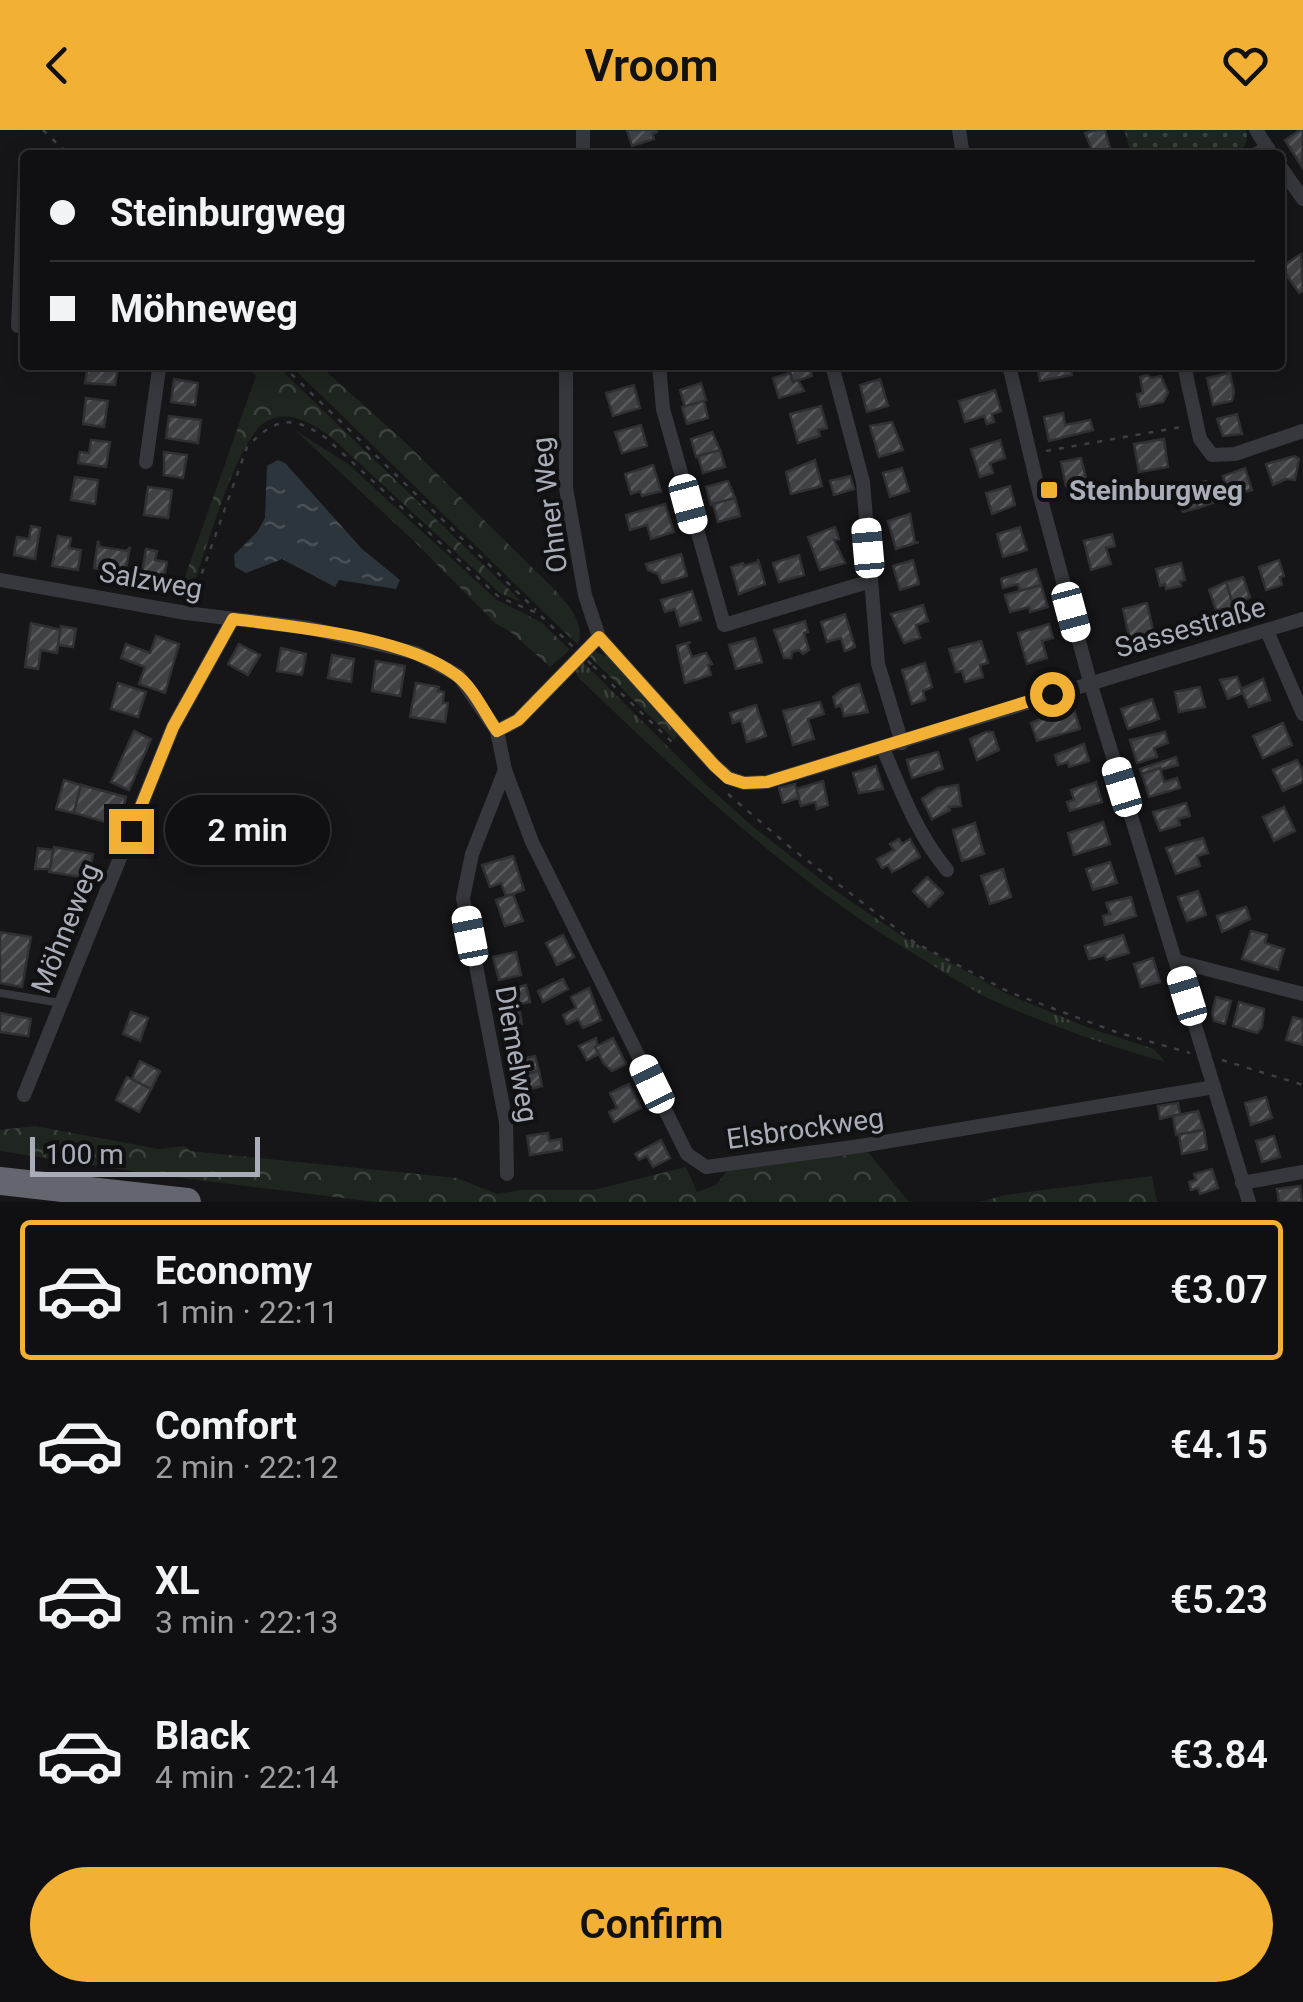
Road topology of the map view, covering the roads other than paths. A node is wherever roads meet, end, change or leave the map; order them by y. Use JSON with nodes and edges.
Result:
{"nodes":[{"id":1,"x":1285,"y":173,"type":"edge"},
{"id":2,"x":1303,"y":199,"type":"edge"},
{"id":3,"x":159,"y":370,"type":"edge"},
{"id":4,"x":566,"y":370,"type":"edge"},
{"id":5,"x":659,"y":370,"type":"edge"},
{"id":6,"x":833,"y":370,"type":"edge"},
{"id":7,"x":1010,"y":370,"type":"edge"},
{"id":8,"x":1185,"y":370,"type":"edge"},
{"id":9,"x":1303,"y":431,"type":"edge"},
{"id":10,"x":146,"y":462,"type":"dead end"},
{"id":11,"x":0,"y":580,"type":"edge"},
{"id":12,"x":871,"y":581,"type":"junction"},
{"id":13,"x":233,"y":619,"type":"junction"},
{"id":14,"x":1303,"y":620,"type":"edge"},
{"id":15,"x":1267,"y":632,"type":"junction"},
{"id":16,"x":599,"y":637,"type":"junction"},
{"id":17,"x":1090,"y":682,"type":"junction"},
{"id":18,"x":1303,"y":714,"type":"edge"},
{"id":19,"x":497,"y":731,"type":"junction"},
{"id":20,"x":902,"y":743,"type":"junction"},
{"id":21,"x":883,"y":748,"type":"junction"},
{"id":22,"x":505,"y":770,"type":"junction"},
{"id":23,"x":947,"y":870,"type":"dead end"},
{"id":24,"x":1176,"y":961,"type":"junction"},
{"id":25,"x":0,"y":992,"type":"edge"},
{"id":26,"x":1303,"y":994,"type":"edge"},
{"id":27,"x":62,"y":1003,"type":"junction"},
{"id":28,"x":1214,"y":1087,"type":"junction"},
{"id":29,"x":24,"y":1095,"type":"dead end"},
{"id":30,"x":1303,"y":1172,"type":"edge"},
{"id":31,"x":507,"y":1174,"type":"dead end"},
{"id":32,"x":0,"y":1181,"type":"edge"},
{"id":33,"x":1242,"y":1183,"type":"junction"},
{"id":34,"x":187,"y":1202,"type":"edge"},
{"id":35,"x":1248,"y":1202,"type":"edge"}],
"edges":[{"from":1,"to":2,"type":"street"},
{"from":3,"to":10,"type":"street"},
{"from":4,"to":16,"type":"street","name":"Ohner Weg"},
{"from":5,"to":12,"type":"street"},
{"from":6,"to":12,"type":"street"},
{"from":7,"to":17,"type":"street"},
{"from":8,"to":9,"type":"street"},
{"from":11,"to":13,"type":"street","name":"Salzweg"},
{"from":12,"to":20,"type":"street"},
{"from":13,"to":19,"type":"street","name":"Salzweg"},
{"from":13,"to":27,"type":"street","name":"Möhneweg"},
{"from":14,"to":15,"type":"street","name":"Sassestraße"},
{"from":15,"to":17,"type":"street","name":"Sassestraße"},
{"from":15,"to":18,"type":"street"},
{"from":16,"to":19,"type":"street"},
{"from":16,"to":21,"type":"street"},
{"from":17,"to":20,"type":"street"},
{"from":17,"to":24,"type":"street"},
{"from":19,"to":22,"type":"street","name":"Elsbrockweg"},
{"from":20,"to":21,"type":"street"},
{"from":21,"to":23,"type":"street"},
{"from":22,"to":28,"type":"street","name":"Elsbrockweg"},
{"from":22,"to":31,"type":"street","name":"Diemelweg"},
{"from":24,"to":26,"type":"street"},
{"from":24,"to":28,"type":"street"},
{"from":25,"to":27,"type":"lane"},
{"from":27,"to":29,"type":"street","name":"Möhneweg"},
{"from":28,"to":33,"type":"street"},
{"from":30,"to":33,"type":"street"},
{"from":32,"to":34,"type":"highway"},
{"from":33,"to":35,"type":"street"}]}
